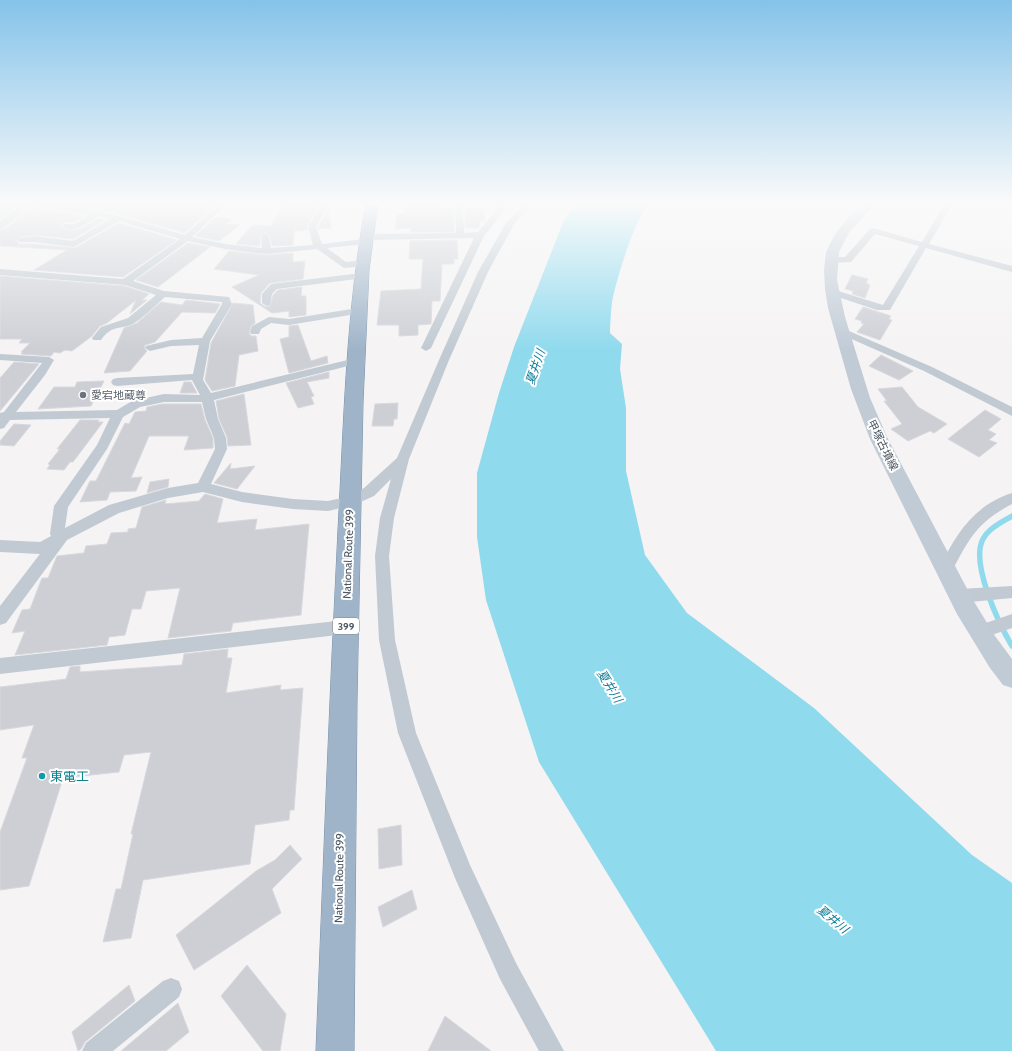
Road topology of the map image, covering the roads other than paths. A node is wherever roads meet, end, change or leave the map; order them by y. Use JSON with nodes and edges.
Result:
{"nodes":[{"id":1,"x":167,"y":252,"type":"edge"},
{"id":2,"x":326,"y":252,"type":"edge"},
{"id":3,"x":353,"y":252,"type":"edge"},
{"id":4,"x":374,"y":252,"type":"edge"},
{"id":5,"x":472,"y":252,"type":"edge"},
{"id":6,"x":494,"y":252,"type":"edge"},
{"id":7,"x":833,"y":252,"type":"edge"},
{"id":8,"x":855,"y":252,"type":"edge"},
{"id":9,"x":918,"y":252,"type":"edge"},
{"id":10,"x":953,"y":252,"type":"edge"},
{"id":11,"x":364,"y":254,"type":"junction"},
{"id":12,"x":831,"y":260,"type":"junction"},
{"id":13,"x":1012,"y":268,"type":"edge"},
{"id":14,"x":0,"y":272,"type":"edge"},
{"id":15,"x":125,"y":282,"type":"junction"},
{"id":16,"x":832,"y":292,"type":"junction"},
{"id":17,"x":162,"y":294,"type":"junction"},
{"id":18,"x":267,"y":303,"type":"dead end"},
{"id":19,"x":358,"y":311,"type":"junction"},
{"id":20,"x":842,"y":331,"type":"junction"},
{"id":21,"x":255,"y":332,"type":"dead end"},
{"id":22,"x":97,"y":338,"type":"dead end"},
{"id":23,"x":205,"y":341,"type":"junction"},
{"id":24,"x":150,"y":348,"type":"dead end"},
{"id":25,"x":426,"y":348,"type":"dead end"},
{"id":26,"x":0,"y":357,"type":"edge"},
{"id":27,"x":356,"y":361,"type":"junction"},
{"id":28,"x":198,"y":377,"type":"junction"},
{"id":29,"x":117,"y":382,"type":"dead end"},
{"id":30,"x":207,"y":397,"type":"junction"},
{"id":31,"x":1012,"y":412,"type":"edge"},
{"id":32,"x":119,"y":414,"type":"junction"},
{"id":33,"x":4,"y":416,"type":"edge"},
{"id":34,"x":0,"y":425,"type":"edge"},
{"id":35,"x":403,"y":459,"type":"junction"},
{"id":36,"x":203,"y":487,"type":"junction"},
{"id":37,"x":1012,"y":498,"type":"edge"},
{"id":38,"x":350,"y":501,"type":"junction"},
{"id":39,"x":62,"y":536,"type":"junction"},
{"id":40,"x":0,"y":546,"type":"edge"},
{"id":41,"x":946,"y":569,"type":"junction"},
{"id":42,"x":1012,"y":592,"type":"edge"},
{"id":43,"x":967,"y":596,"type":"junction"},
{"id":44,"x":0,"y":618,"type":"edge"},
{"id":45,"x":1012,"y":621,"type":"edge"},
{"id":46,"x":346,"y":627,"type":"junction"},
{"id":47,"x":988,"y":630,"type":"junction"},
{"id":48,"x":0,"y":666,"type":"edge"},
{"id":49,"x":1012,"y":677,"type":"edge"},
{"id":50,"x":171,"y":989,"type":"dead end"},
{"id":51,"x":94,"y":1051,"type":"edge"},
{"id":52,"x":335,"y":1051,"type":"edge"},
{"id":53,"x":552,"y":1051,"type":"edge"}],
"edges":[{"from":1,"to":15,"type":"street"},
{"from":2,"to":11,"type":"street"},
{"from":3,"to":11,"type":"street"},
{"from":4,"to":11,"type":"street"},
{"from":5,"to":25,"type":"street"},
{"from":6,"to":35,"type":"street"},
{"from":7,"to":12,"type":"main road","name":"甲塚古墳線"},
{"from":8,"to":12,"type":"street"},
{"from":9,"to":16,"type":"street"},
{"from":10,"to":13,"type":"street"},
{"from":11,"to":18,"type":"street"},
{"from":11,"to":19,"type":"highway","name":"National Route 399","number":"399"},
{"from":12,"to":16,"type":"main road","name":"甲塚古墳線"},
{"from":14,"to":15,"type":"street"},
{"from":15,"to":17,"type":"street"},
{"from":16,"to":20,"type":"main road","name":"甲塚古墳線"},
{"from":17,"to":22,"type":"street"},
{"from":17,"to":23,"type":"street"},
{"from":19,"to":21,"type":"street"},
{"from":19,"to":27,"type":"highway","name":"National Route 399","number":"399"},
{"from":20,"to":31,"type":"street"},
{"from":20,"to":41,"type":"main road","name":"甲塚古墳線"},
{"from":23,"to":24,"type":"street"},
{"from":23,"to":28,"type":"street"},
{"from":26,"to":33,"type":"street"},
{"from":27,"to":30,"type":"street"},
{"from":27,"to":38,"type":"highway","name":"National Route 399","number":"399"},
{"from":28,"to":29,"type":"street"},
{"from":28,"to":30,"type":"street"},
{"from":30,"to":32,"type":"street"},
{"from":30,"to":36,"type":"street"},
{"from":32,"to":33,"type":"street"},
{"from":32,"to":39,"type":"street"},
{"from":33,"to":34,"type":"street"},
{"from":35,"to":38,"type":"street"},
{"from":35,"to":53,"type":"street"},
{"from":36,"to":38,"type":"street"},
{"from":36,"to":39,"type":"street"},
{"from":37,"to":41,"type":"street"},
{"from":38,"to":46,"type":"highway","name":"National Route 399","number":"399"},
{"from":39,"to":40,"type":"street"},
{"from":39,"to":44,"type":"street"},
{"from":41,"to":43,"type":"main road","name":"甲塚古墳線"},
{"from":42,"to":43,"type":"street"},
{"from":43,"to":47,"type":"main road","name":"甲塚古墳線"},
{"from":45,"to":47,"type":"street"},
{"from":46,"to":48,"type":"street"},
{"from":46,"to":52,"type":"highway","name":"National Route 399","number":"399"},
{"from":47,"to":49,"type":"main road","name":"甲塚古墳線"},
{"from":50,"to":51,"type":"street"}]}
